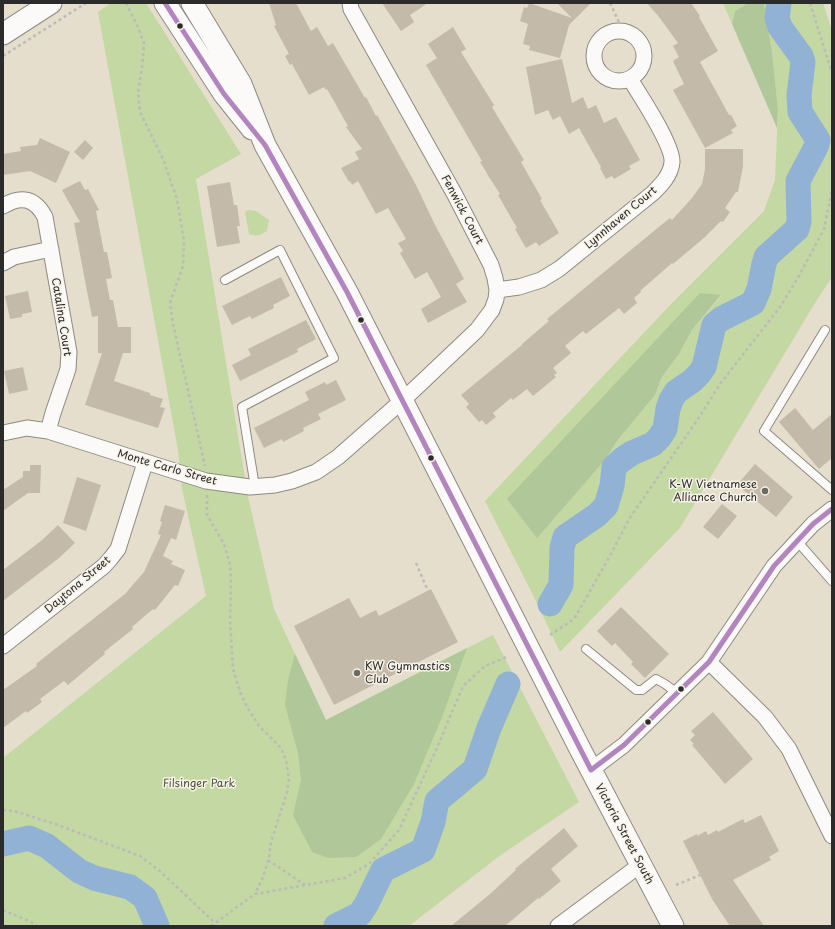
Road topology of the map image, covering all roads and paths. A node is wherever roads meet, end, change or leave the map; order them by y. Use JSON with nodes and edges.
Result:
{"nodes":[{"id":1,"x":51,"y":3,"type":"edge"},
{"id":2,"x":86,"y":3,"type":"edge"},
{"id":3,"x":126,"y":3,"type":"edge"},
{"id":4,"x":165,"y":3,"type":"edge"},
{"id":5,"x":192,"y":3,"type":"edge"},
{"id":6,"x":350,"y":3,"type":"edge"},
{"id":7,"x":610,"y":3,"type":"edge"},
{"id":8,"x":810,"y":3,"type":"edge"},
{"id":9,"x":623,"y":31,"type":"junction"},
{"id":10,"x":3,"y":34,"type":"edge"},
{"id":11,"x":3,"y":56,"type":"edge"},
{"id":12,"x":832,"y":73,"type":"edge"},
{"id":13,"x":630,"y":79,"type":"junction"},
{"id":14,"x":265,"y":145,"type":"junction"},
{"id":15,"x":832,"y":190,"type":"edge"},
{"id":16,"x":3,"y":206,"type":"edge"},
{"id":17,"x":51,"y":249,"type":"junction"},
{"id":18,"x":3,"y":263,"type":"edge"},
{"id":19,"x":225,"y":280,"type":"dead end"},
{"id":20,"x":497,"y":290,"type":"junction"},
{"id":21,"x":825,"y":330,"type":"dead end"},
{"id":22,"x":403,"y":400,"type":"junction"},
{"id":23,"x":48,"y":431,"type":"junction"},
{"id":24,"x":3,"y":433,"type":"edge"},
{"id":25,"x":205,"y":461,"type":"dead end"},
{"id":26,"x":145,"y":463,"type":"junction"},
{"id":27,"x":255,"y":487,"type":"junction"},
{"id":28,"x":832,"y":490,"type":"edge"},
{"id":29,"x":207,"y":498,"type":"dead end"},
{"id":30,"x":832,"y":509,"type":"edge"},
{"id":31,"x":797,"y":541,"type":"junction"},
{"id":32,"x":416,"y":563,"type":"dead end"},
{"id":33,"x":832,"y":581,"type":"edge"},
{"id":34,"x":428,"y":591,"type":"dead end"},
{"id":35,"x":550,"y":635,"type":"dead end"},
{"id":36,"x":3,"y":646,"type":"edge"},
{"id":37,"x":586,"y":649,"type":"dead end"},
{"id":38,"x":509,"y":656,"type":"dead end"},
{"id":39,"x":709,"y":662,"type":"junction"},
{"id":40,"x":677,"y":693,"type":"junction"},
{"id":41,"x":590,"y":770,"type":"junction"},
{"id":42,"x":3,"y":810,"type":"edge"},
{"id":43,"x":832,"y":836,"type":"edge"},
{"id":44,"x":268,"y":860,"type":"junction"},
{"id":45,"x":640,"y":865,"type":"junction"},
{"id":46,"x":700,"y":875,"type":"dead end"},
{"id":47,"x":305,"y":885,"type":"junction"},
{"id":48,"x":676,"y":885,"type":"dead end"},
{"id":49,"x":255,"y":894,"type":"junction"},
{"id":50,"x":3,"y":910,"type":"edge"},
{"id":51,"x":214,"y":923,"type":"junction"},
{"id":52,"x":37,"y":926,"type":"edge"},
{"id":53,"x":211,"y":926,"type":"edge"},
{"id":54,"x":558,"y":926,"type":"edge"},
{"id":55,"x":673,"y":926,"type":"edge"}],
"edges":[{"from":1,"to":10,"type":"main road"},
{"from":2,"to":11,"type":"path"},
{"from":3,"to":25,"type":"path"},
{"from":4,"to":14,"type":"main road","name":"Victoria Street South"},
{"from":5,"to":14,"type":"main road","name":"Victoria Street South"},
{"from":6,"to":20,"type":"street","name":"Fenwick Court"},
{"from":7,"to":9,"type":"path"},
{"from":8,"to":12,"type":"path"},
{"from":9,"to":13,"type":"street"},
{"from":9,"to":13,"type":"street"},
{"from":13,"to":20,"type":"street","name":"Lynnhaven Court"},
{"from":14,"to":22,"type":"main road","name":"Victoria Street South"},
{"from":15,"to":35,"type":"path"},
{"from":16,"to":17,"type":"street","name":"Catalina Court"},
{"from":17,"to":18,"type":"street"},
{"from":17,"to":23,"type":"street","name":"Catalina Court"},
{"from":19,"to":27,"type":"lane"},
{"from":20,"to":22,"type":"street","name":"Fenwick Court"},
{"from":21,"to":28,"type":"lane"},
{"from":22,"to":27,"type":"street","name":"Monte Carlo Street"},
{"from":22,"to":41,"type":"main road","name":"Victoria Street South"},
{"from":23,"to":24,"type":"street","name":"Monte Carlo Street"},
{"from":23,"to":26,"type":"street","name":"Monte Carlo Street"},
{"from":26,"to":27,"type":"street","name":"Monte Carlo Street"},
{"from":26,"to":36,"type":"street","name":"Daytona Street"},
{"from":29,"to":44,"type":"path"},
{"from":30,"to":31,"type":"street"},
{"from":31,"to":33,"type":"lane"},
{"from":31,"to":39,"type":"street"},
{"from":32,"to":34,"type":"path"},
{"from":37,"to":40,"type":"lane"},
{"from":38,"to":47,"type":"path"},
{"from":39,"to":40,"type":"street"},
{"from":39,"to":43,"type":"street"},
{"from":40,"to":41,"type":"street"},
{"from":41,"to":45,"type":"main road","name":"Victoria Street South"},
{"from":42,"to":51,"type":"path"},
{"from":44,"to":47,"type":"path"},
{"from":44,"to":49,"type":"path"},
{"from":45,"to":54,"type":"street"},
{"from":45,"to":55,"type":"main road","name":"Victoria Street South"},
{"from":46,"to":48,"type":"path"},
{"from":47,"to":49,"type":"path"},
{"from":49,"to":51,"type":"path"},
{"from":50,"to":52,"type":"path"},
{"from":51,"to":53,"type":"path"}]}
